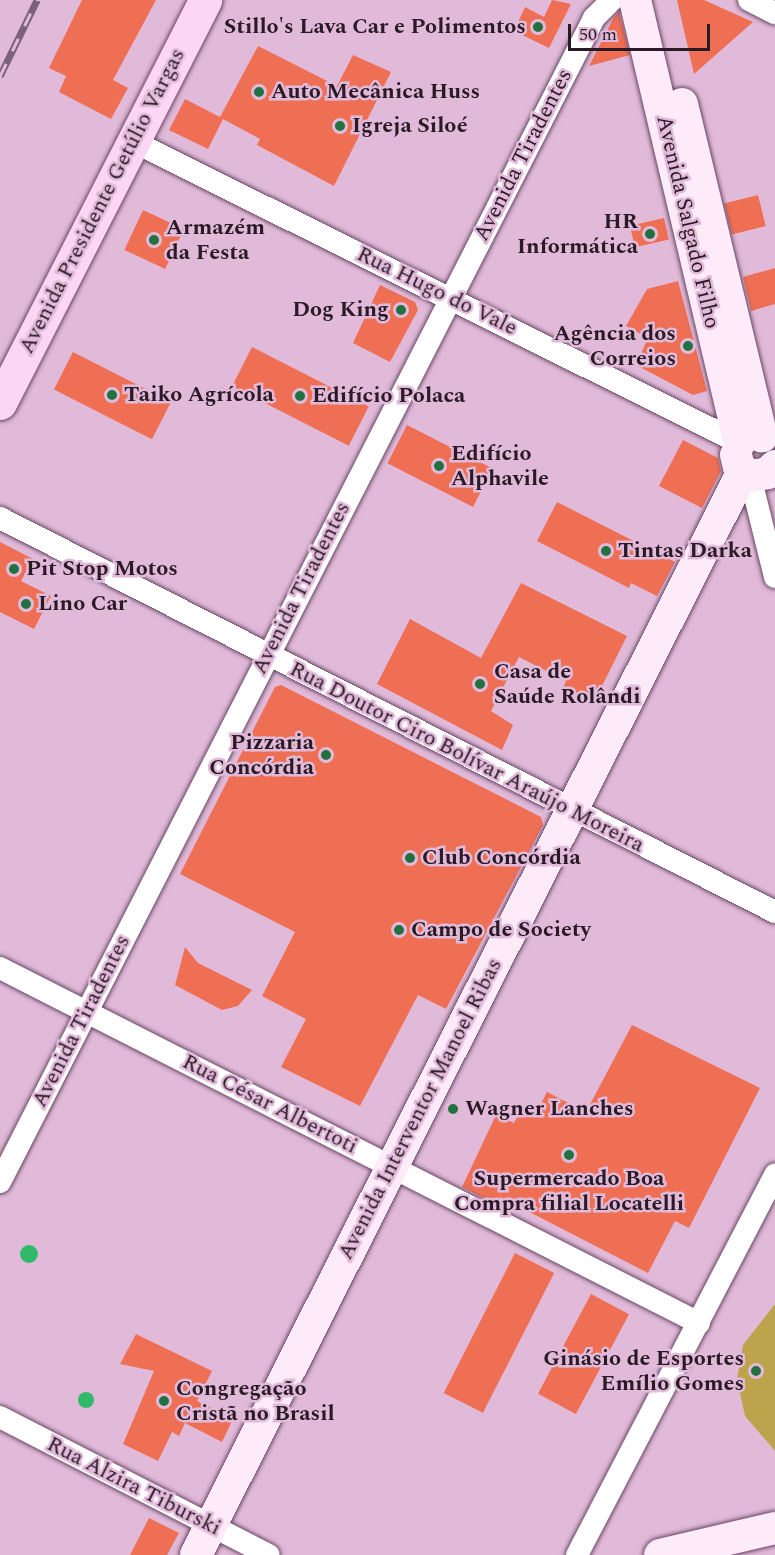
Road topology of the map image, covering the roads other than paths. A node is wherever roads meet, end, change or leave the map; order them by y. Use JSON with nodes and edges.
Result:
{"nodes":[{"id":1,"x":205,"y":0,"type":"edge"},
{"id":2,"x":612,"y":0,"type":"edge"},
{"id":3,"x":635,"y":0,"type":"edge"},
{"id":4,"x":657,"y":0,"type":"edge"},
{"id":5,"x":749,"y":0,"type":"edge"},
{"id":6,"x":775,"y":13,"type":"edge"},
{"id":7,"x":132,"y":141,"type":"junction"},
{"id":8,"x":450,"y":297,"type":"junction"},
{"id":9,"x":0,"y":403,"type":"edge"},
{"id":10,"x":760,"y":450,"type":"edge"},
{"id":11,"x":0,"y":518,"type":"edge"},
{"id":12,"x":775,"y":578,"type":"edge"},
{"id":13,"x":266,"y":655,"type":"junction"},
{"id":14,"x":572,"y":811,"type":"junction"},
{"id":15,"x":775,"y":912,"type":"edge"},
{"id":16,"x":0,"y":968,"type":"edge"},
{"id":17,"x":86,"y":1012,"type":"junction"},
{"id":18,"x":390,"y":1165,"type":"junction"},
{"id":19,"x":775,"y":1174,"type":"edge"},
{"id":20,"x":0,"y":1182,"type":"edge"},
{"id":21,"x":699,"y":1323,"type":"junction"},
{"id":22,"x":0,"y":1417,"type":"edge"},
{"id":23,"x":210,"y":1525,"type":"junction"},
{"id":24,"x":775,"y":1527,"type":"edge"},
{"id":25,"x":775,"y":1541,"type":"edge"},
{"id":26,"x":196,"y":1555,"type":"edge"},
{"id":27,"x":269,"y":1555,"type":"edge"},
{"id":28,"x":577,"y":1555,"type":"edge"},
{"id":29,"x":660,"y":1555,"type":"edge"},
{"id":30,"x":718,"y":1555,"type":"edge"}],
"edges":[{"from":1,"to":7,"type":"main road","name":"Avenida Presidente Getúlio Vargas"},
{"from":2,"to":8,"type":"street","name":"Avenida Tiradentes"},
{"from":3,"to":10,"type":"street","name":"Avenida Salgado Filho"},
{"from":4,"to":10,"type":"street","name":"Avenida Salgado Filho"},
{"from":5,"to":6,"type":"street"},
{"from":7,"to":8,"type":"street","name":"Rua Hugo do Vale"},
{"from":7,"to":9,"type":"main road","name":"Avenida Presidente Getúlio Vargas"},
{"from":8,"to":10,"type":"street","name":"Rua Hugo do Vale"},
{"from":8,"to":13,"type":"street","name":"Avenida Tiradentes"},
{"from":10,"to":12,"type":"street","name":"Avenida Salgado Filho"},
{"from":10,"to":14,"type":"street","name":"Avenida Interventor Manoel Ribas"},
{"from":11,"to":13,"type":"street","name":"Rua Doutor Ciro Bolívar Araújo Moreira"},
{"from":13,"to":14,"type":"street","name":"Rua Doutor Ciro Bolívar Araújo Moreira"},
{"from":13,"to":17,"type":"street","name":"Avenida Tiradentes"},
{"from":14,"to":15,"type":"street","name":"Rua Doutor Ciro Bolívar Araújo Moreira"},
{"from":14,"to":18,"type":"street","name":"Avenida Interventor Manoel Ribas"},
{"from":16,"to":17,"type":"street","name":"Rua César Albertoti"},
{"from":17,"to":18,"type":"street","name":"Rua César Albertoti"},
{"from":17,"to":20,"type":"street","name":"Avenida Tiradentes"},
{"from":18,"to":21,"type":"street","name":"Rua César Albertoti"},
{"from":18,"to":23,"type":"street","name":"Avenida Interventor Manoel Ribas"},
{"from":19,"to":21,"type":"street"},
{"from":21,"to":28,"type":"street"},
{"from":22,"to":23,"type":"street","name":"Rua Alzira Tiburski"},
{"from":23,"to":26,"type":"street","name":"Avenida Interventor Manoel Ribas"},
{"from":23,"to":27,"type":"street","name":"Rua Alzira Tiburski"},
{"from":24,"to":29,"type":"street"},
{"from":25,"to":30,"type":"street"}]}
